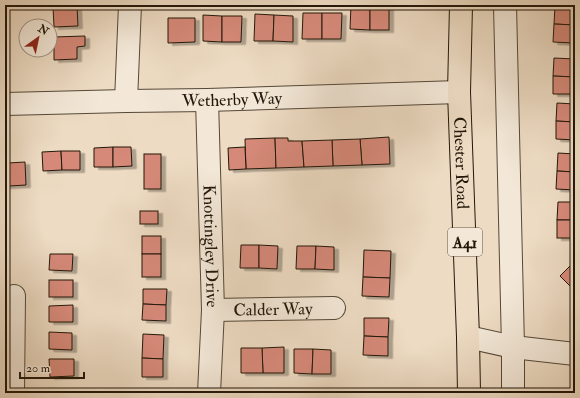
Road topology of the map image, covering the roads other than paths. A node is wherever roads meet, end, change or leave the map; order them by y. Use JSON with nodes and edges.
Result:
{"nodes":[{"id":1,"x":130,"y":5,"type":"edge"},
{"id":2,"x":461,"y":5,"type":"edge"},
{"id":3,"x":505,"y":5,"type":"edge"},
{"id":4,"x":459,"y":92,"type":"junction"},
{"id":5,"x":207,"y":100,"type":"junction"},
{"id":6,"x":126,"y":101,"type":"junction"},
{"id":7,"x":5,"y":104,"type":"edge"},
{"id":8,"x":14,"y":296,"type":"dead end"},
{"id":9,"x":334,"y":308,"type":"dead end"},
{"id":10,"x":213,"y":310,"type":"junction"},
{"id":11,"x":468,"y":337,"type":"junction"},
{"id":12,"x":513,"y":347,"type":"junction"},
{"id":13,"x":575,"y":354,"type":"edge"},
{"id":14,"x":13,"y":393,"type":"edge"},
{"id":15,"x":209,"y":393,"type":"edge"},
{"id":16,"x":469,"y":393,"type":"edge"},
{"id":17,"x":513,"y":393,"type":"edge"}],
"edges":[{"from":1,"to":6,"type":"street"},
{"from":2,"to":4,"type":"main road","name":"Chester Road","number":"A41"},
{"from":3,"to":12,"type":"street"},
{"from":4,"to":5,"type":"street","name":"Wetherby Way"},
{"from":4,"to":11,"type":"main road","name":"Chester Road","number":"A41"},
{"from":5,"to":6,"type":"street","name":"Wetherby Way"},
{"from":5,"to":10,"type":"street","name":"Knottingley Drive"},
{"from":6,"to":7,"type":"street","name":"Wetherby Way"},
{"from":8,"to":14,"type":"street"},
{"from":9,"to":10,"type":"street","name":"Calder Way"},
{"from":10,"to":15,"type":"street","name":"Knottingley Drive"},
{"from":11,"to":12,"type":"street"},
{"from":11,"to":16,"type":"main road","name":"Chester Road","number":"A41"},
{"from":12,"to":13,"type":"street"},
{"from":12,"to":17,"type":"street"}]}
